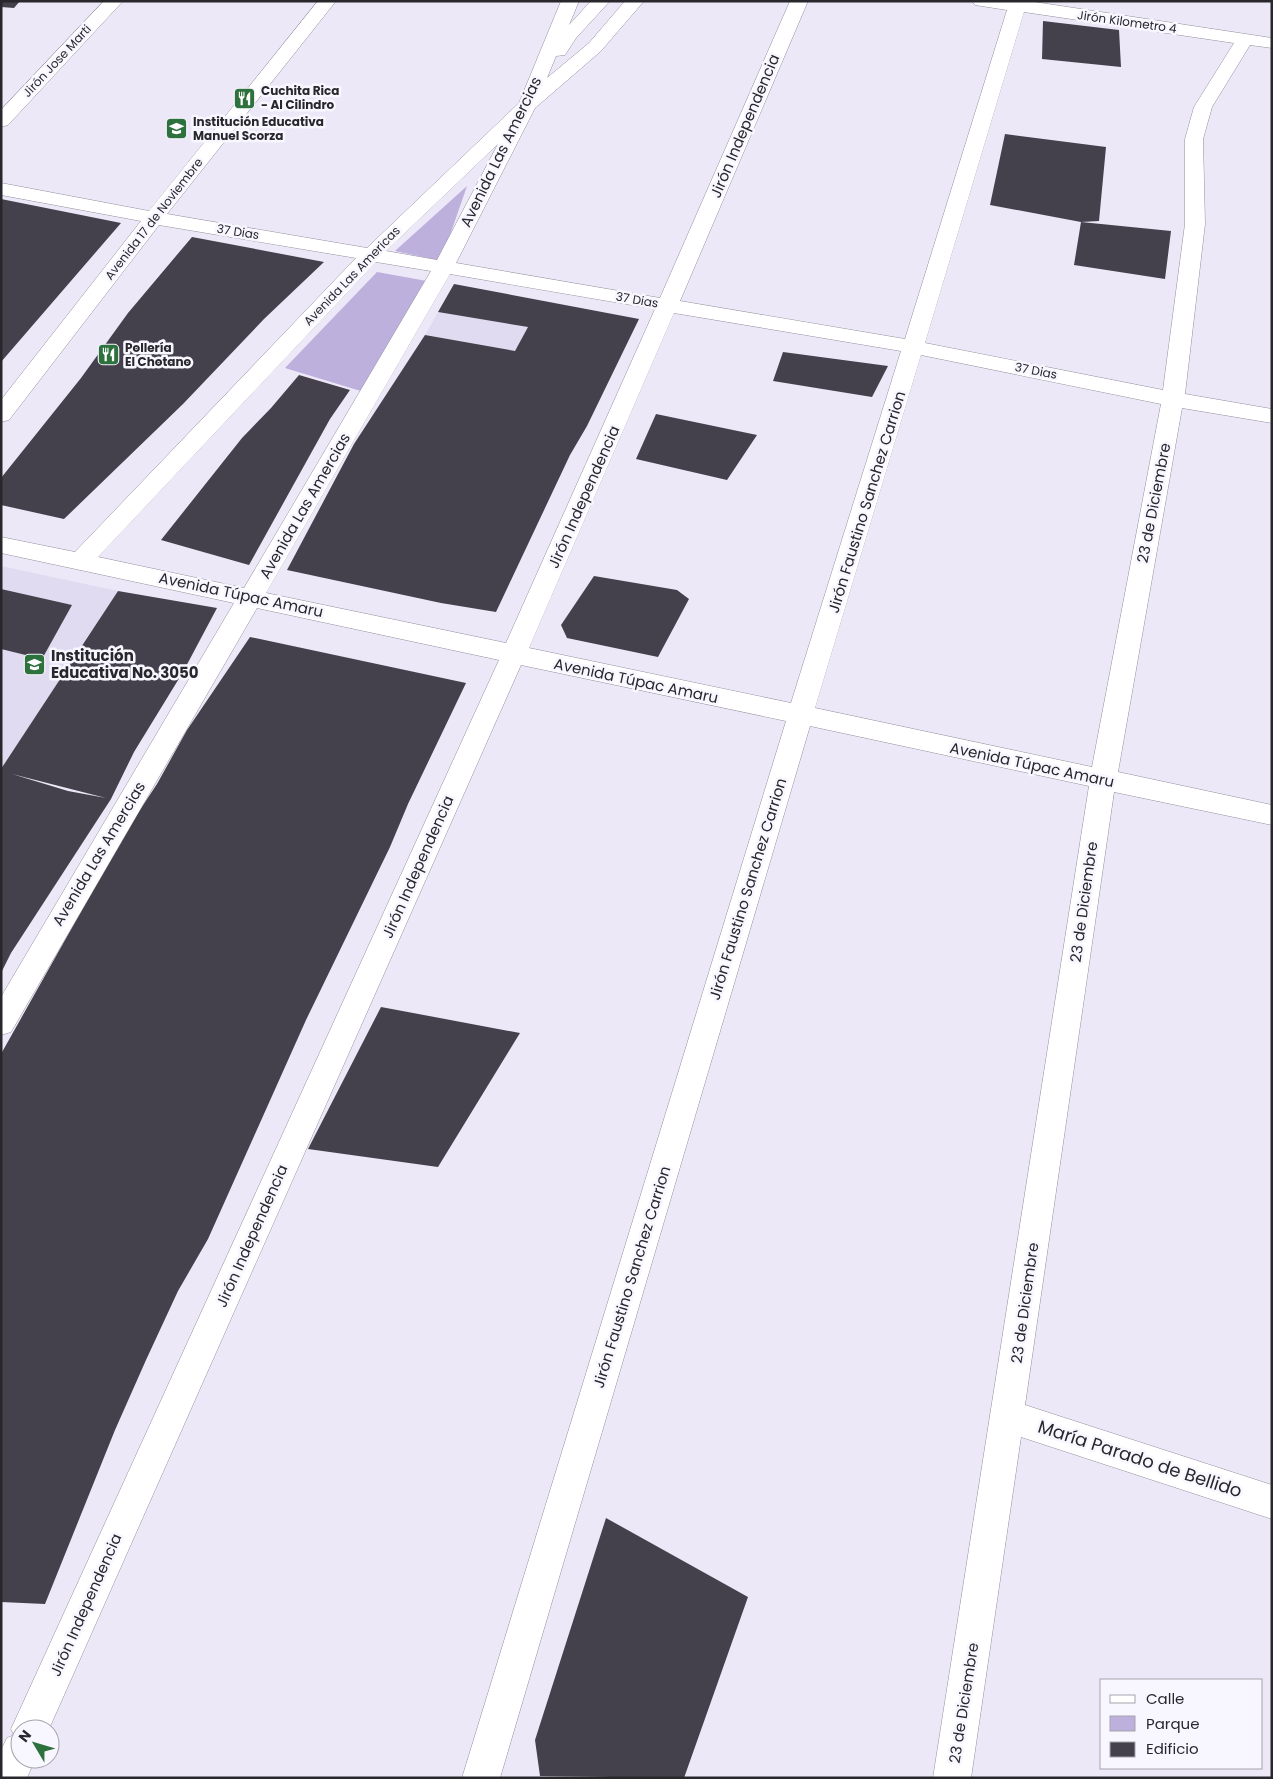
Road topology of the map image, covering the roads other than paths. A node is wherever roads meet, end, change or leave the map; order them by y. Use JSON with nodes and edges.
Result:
{"nodes":[{"id":1,"x":114,"y":1,"type":"edge"},
{"id":2,"x":327,"y":1,"type":"edge"},
{"id":3,"x":570,"y":1,"type":"edge"},
{"id":4,"x":601,"y":1,"type":"edge"},
{"id":5,"x":635,"y":1,"type":"edge"},
{"id":6,"x":799,"y":1,"type":"edge"},
{"id":7,"x":981,"y":1,"type":"edge"},
{"id":8,"x":1018,"y":4,"type":"edge"},
{"id":9,"x":1245,"y":39,"type":"junction"},
{"id":10,"x":1272,"y":43,"type":"edge"},
{"id":11,"x":527,"y":105,"type":"junction"},
{"id":12,"x":1,"y":121,"type":"edge"},
{"id":13,"x":1,"y":189,"type":"edge"},
{"id":14,"x":154,"y":218,"type":"junction"},
{"id":15,"x":372,"y":255,"type":"junction"},
{"id":16,"x":444,"y":267,"type":"junction"},
{"id":17,"x":669,"y":306,"type":"junction"},
{"id":18,"x":914,"y":347,"type":"junction"},
{"id":19,"x":1173,"y":399,"type":"junction"},
{"id":20,"x":1,"y":415,"type":"edge"},
{"id":21,"x":1272,"y":416,"type":"edge"},
{"id":22,"x":1,"y":545,"type":"edge"},
{"id":23,"x":80,"y":562,"type":"junction"},
{"id":24,"x":252,"y":597,"type":"junction"},
{"id":25,"x":514,"y":654,"type":"junction"},
{"id":26,"x":800,"y":716,"type":"junction"},
{"id":27,"x":1103,"y":780,"type":"junction"},
{"id":28,"x":1272,"y":816,"type":"edge"},
{"id":29,"x":1,"y":1023,"type":"edge"},
{"id":30,"x":1008,"y":1416,"type":"junction"},
{"id":31,"x":1272,"y":1502,"type":"edge"},
{"id":32,"x":35,"y":1719,"type":"edge"},
{"id":33,"x":481,"y":1778,"type":"edge"},
{"id":34,"x":952,"y":1778,"type":"edge"}],
"edges":[{"from":1,"to":12,"type":"street","name":"Jirón Jose Marti"},
{"from":2,"to":14,"type":"street","name":"Avenida 17 de Noviembre"},
{"from":3,"to":11,"type":"street","name":"Avenida Las Amercias"},
{"from":4,"to":11,"type":"street"},
{"from":5,"to":11,"type":"street","name":"Avenida Las Americas"},
{"from":6,"to":17,"type":"street","name":"Jirón Independencia"},
{"from":7,"to":8,"type":"street","name":"Jirón Kilometro 4"},
{"from":8,"to":9,"type":"street","name":"Jirón Kilometro 4"},
{"from":8,"to":18,"type":"street","name":"Jirón Faustino Sanchez Carrion"},
{"from":9,"to":10,"type":"street","name":"Jirón Kilometro 4"},
{"from":9,"to":19,"type":"street","name":"23 de Diciembre"},
{"from":11,"to":15,"type":"street","name":"Avenida Las Americas"},
{"from":11,"to":16,"type":"street","name":"Avenida Las Amercias"},
{"from":13,"to":14,"type":"street","name":"37 Dias"},
{"from":14,"to":15,"type":"street","name":"37 Dias"},
{"from":14,"to":20,"type":"street","name":"Avenida 17 de Noviembre"},
{"from":15,"to":16,"type":"street","name":"37 Dias"},
{"from":15,"to":23,"type":"street","name":"Avenida Las Americas"},
{"from":16,"to":17,"type":"street","name":"37 Dias"},
{"from":16,"to":24,"type":"street","name":"Avenida Las Amercias"},
{"from":17,"to":18,"type":"street","name":"37 Dias"},
{"from":17,"to":25,"type":"street","name":"Jirón Independencia"},
{"from":18,"to":19,"type":"street","name":"37 Dias"},
{"from":18,"to":26,"type":"street","name":"Jirón Faustino Sanchez Carrion"},
{"from":19,"to":21,"type":"street","name":"37 Dias"},
{"from":19,"to":27,"type":"street","name":"23 de Diciembre"},
{"from":22,"to":23,"type":"street","name":"Avenida Túpac Amaru"},
{"from":23,"to":24,"type":"street","name":"Avenida Túpac Amaru"},
{"from":24,"to":25,"type":"street","name":"Avenida Túpac Amaru"},
{"from":24,"to":29,"type":"street","name":"Avenida Las Amercias"},
{"from":25,"to":26,"type":"street","name":"Avenida Túpac Amaru"},
{"from":25,"to":32,"type":"street","name":"Jirón Independencia"},
{"from":26,"to":27,"type":"street","name":"Avenida Túpac Amaru"},
{"from":26,"to":33,"type":"street","name":"Jirón Faustino Sanchez Carrion"},
{"from":27,"to":28,"type":"street","name":"Avenida Túpac Amaru"},
{"from":27,"to":30,"type":"street","name":"23 de Diciembre"},
{"from":30,"to":31,"type":"street","name":"María Parado de Bellido"},
{"from":30,"to":34,"type":"street","name":"23 de Diciembre"}]}
